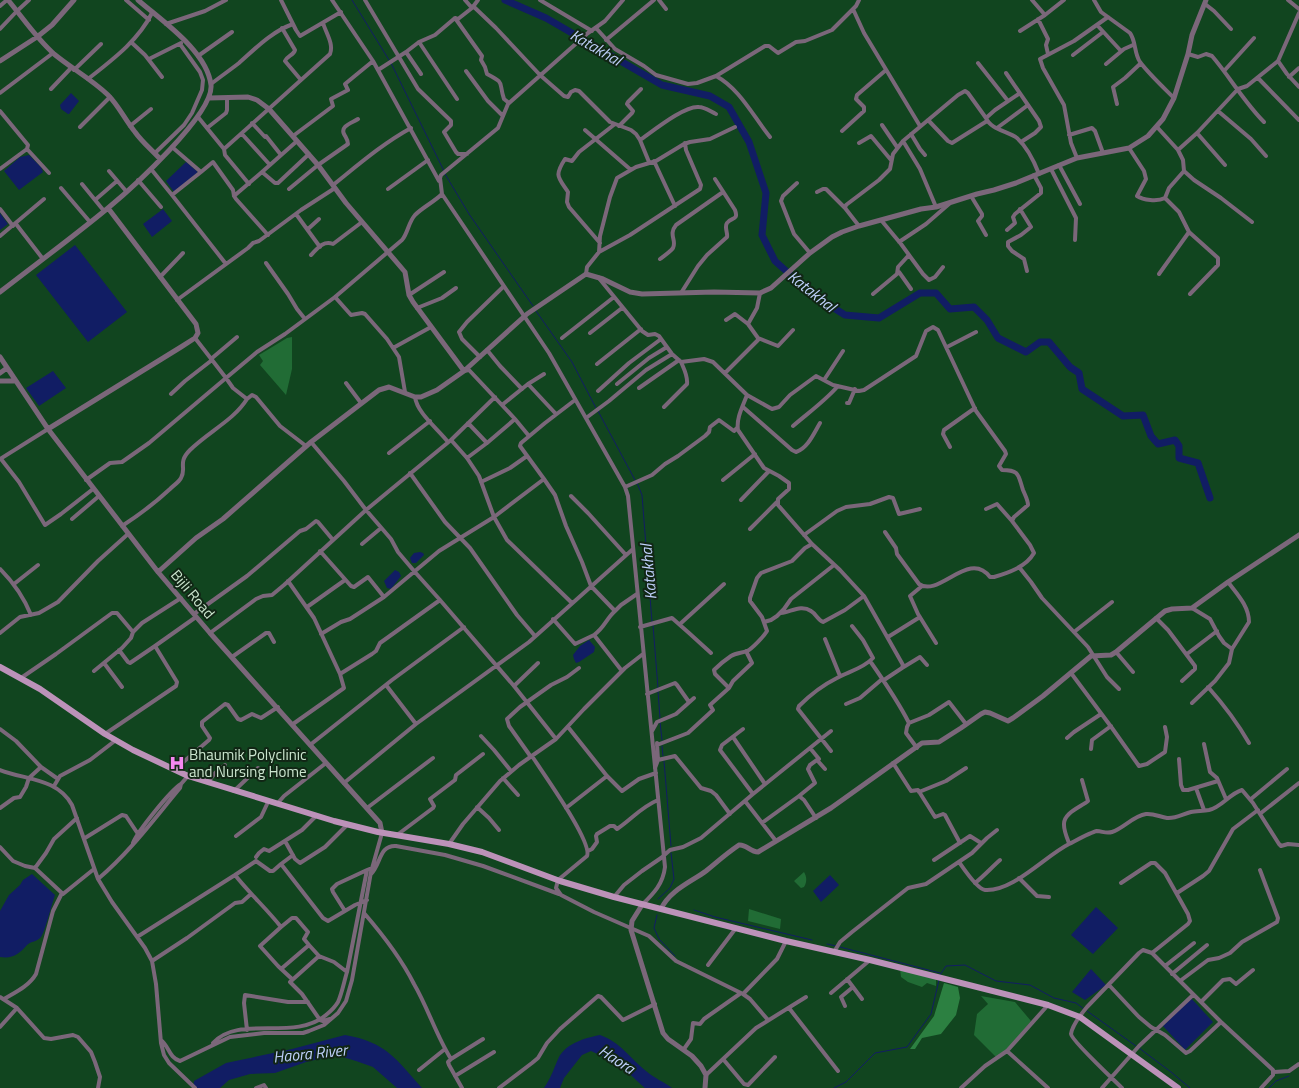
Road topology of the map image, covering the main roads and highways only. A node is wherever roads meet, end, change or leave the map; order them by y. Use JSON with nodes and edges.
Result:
{"nodes":[{"id":1,"x":0,"y":667,"type":"edge"},
{"id":2,"x":1178,"y":1088,"type":"edge"}],
"edges":[{"from":1,"to":2,"type":"main road"}]}
